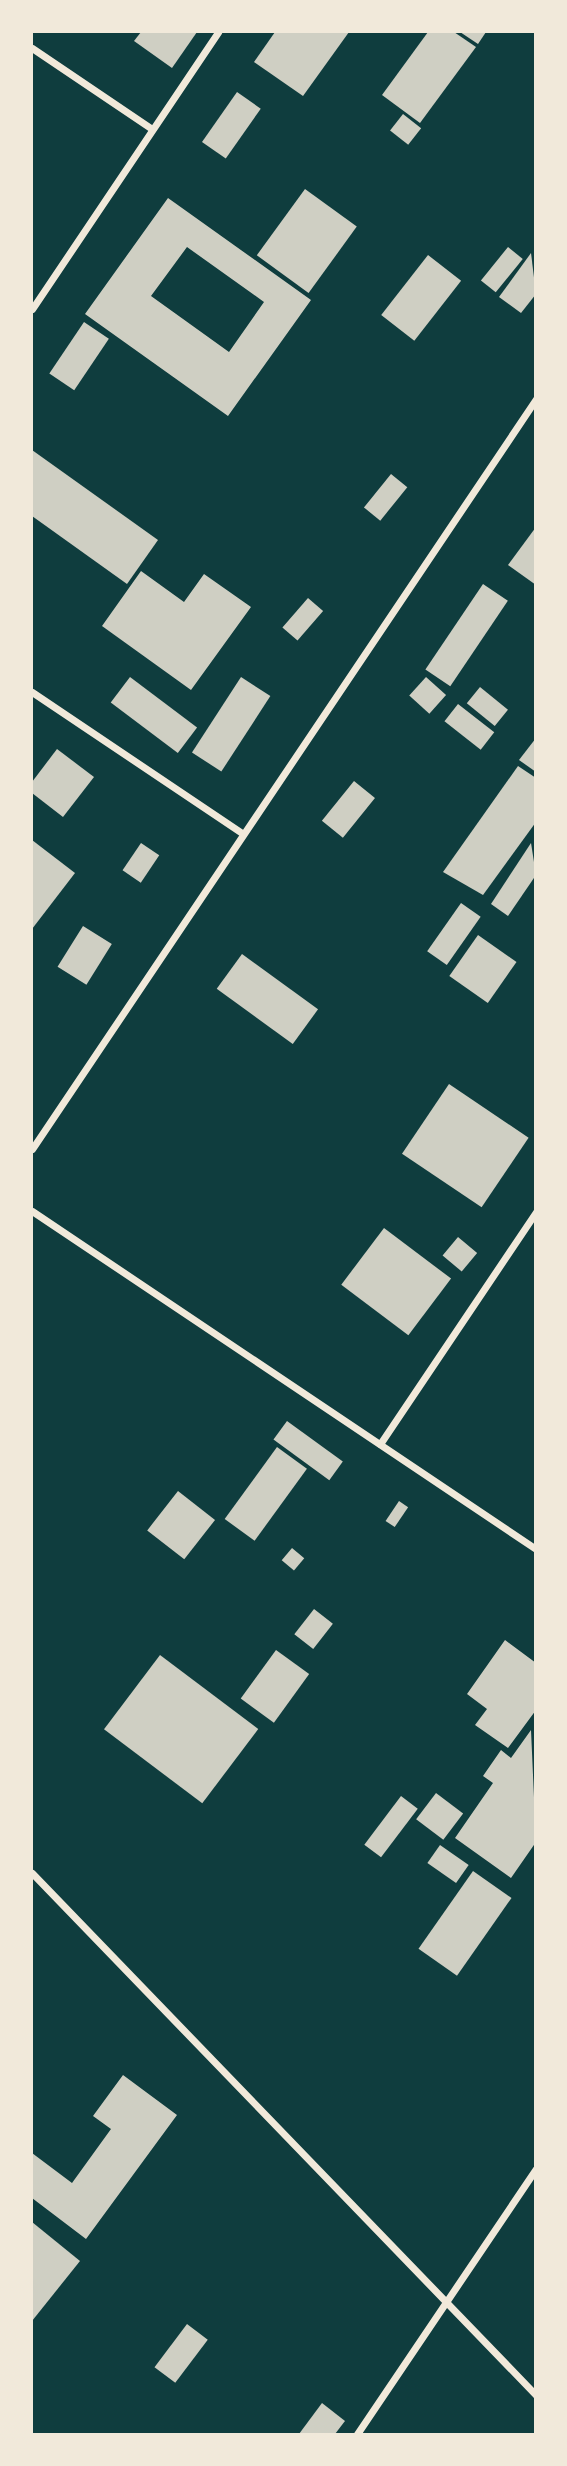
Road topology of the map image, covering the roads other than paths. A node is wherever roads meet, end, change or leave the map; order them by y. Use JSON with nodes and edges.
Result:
{"nodes":[{"id":1,"x":218,"y":32,"type":"edge"},
{"id":2,"x":32,"y":48,"type":"edge"},
{"id":3,"x":152,"y":129,"type":"junction"},
{"id":4,"x":32,"y":309,"type":"edge"},
{"id":5,"x":536,"y":399,"type":"edge"},
{"id":6,"x":32,"y":692,"type":"edge"},
{"id":7,"x":243,"y":834,"type":"junction"},
{"id":8,"x":32,"y":1149,"type":"edge"},
{"id":9,"x":32,"y":1211,"type":"edge"},
{"id":10,"x":536,"y":1212,"type":"edge"},
{"id":11,"x":380,"y":1444,"type":"junction"},
{"id":12,"x":536,"y":1549,"type":"edge"},
{"id":13,"x":32,"y":1872,"type":"edge"},
{"id":14,"x":536,"y":2169,"type":"edge"},
{"id":15,"x":446,"y":2302,"type":"junction"},
{"id":16,"x":536,"y":2395,"type":"edge"},
{"id":17,"x":358,"y":2434,"type":"edge"}],
"edges":[{"from":1,"to":3,"type":"street"},
{"from":2,"to":3,"type":"street"},
{"from":3,"to":4,"type":"street"},
{"from":5,"to":7,"type":"street"},
{"from":6,"to":7,"type":"street"},
{"from":7,"to":8,"type":"street"},
{"from":9,"to":11,"type":"street"},
{"from":10,"to":11,"type":"street"},
{"from":11,"to":12,"type":"street"},
{"from":13,"to":15,"type":"street"},
{"from":14,"to":15,"type":"street"},
{"from":15,"to":16,"type":"street"},
{"from":15,"to":17,"type":"street"}]}
